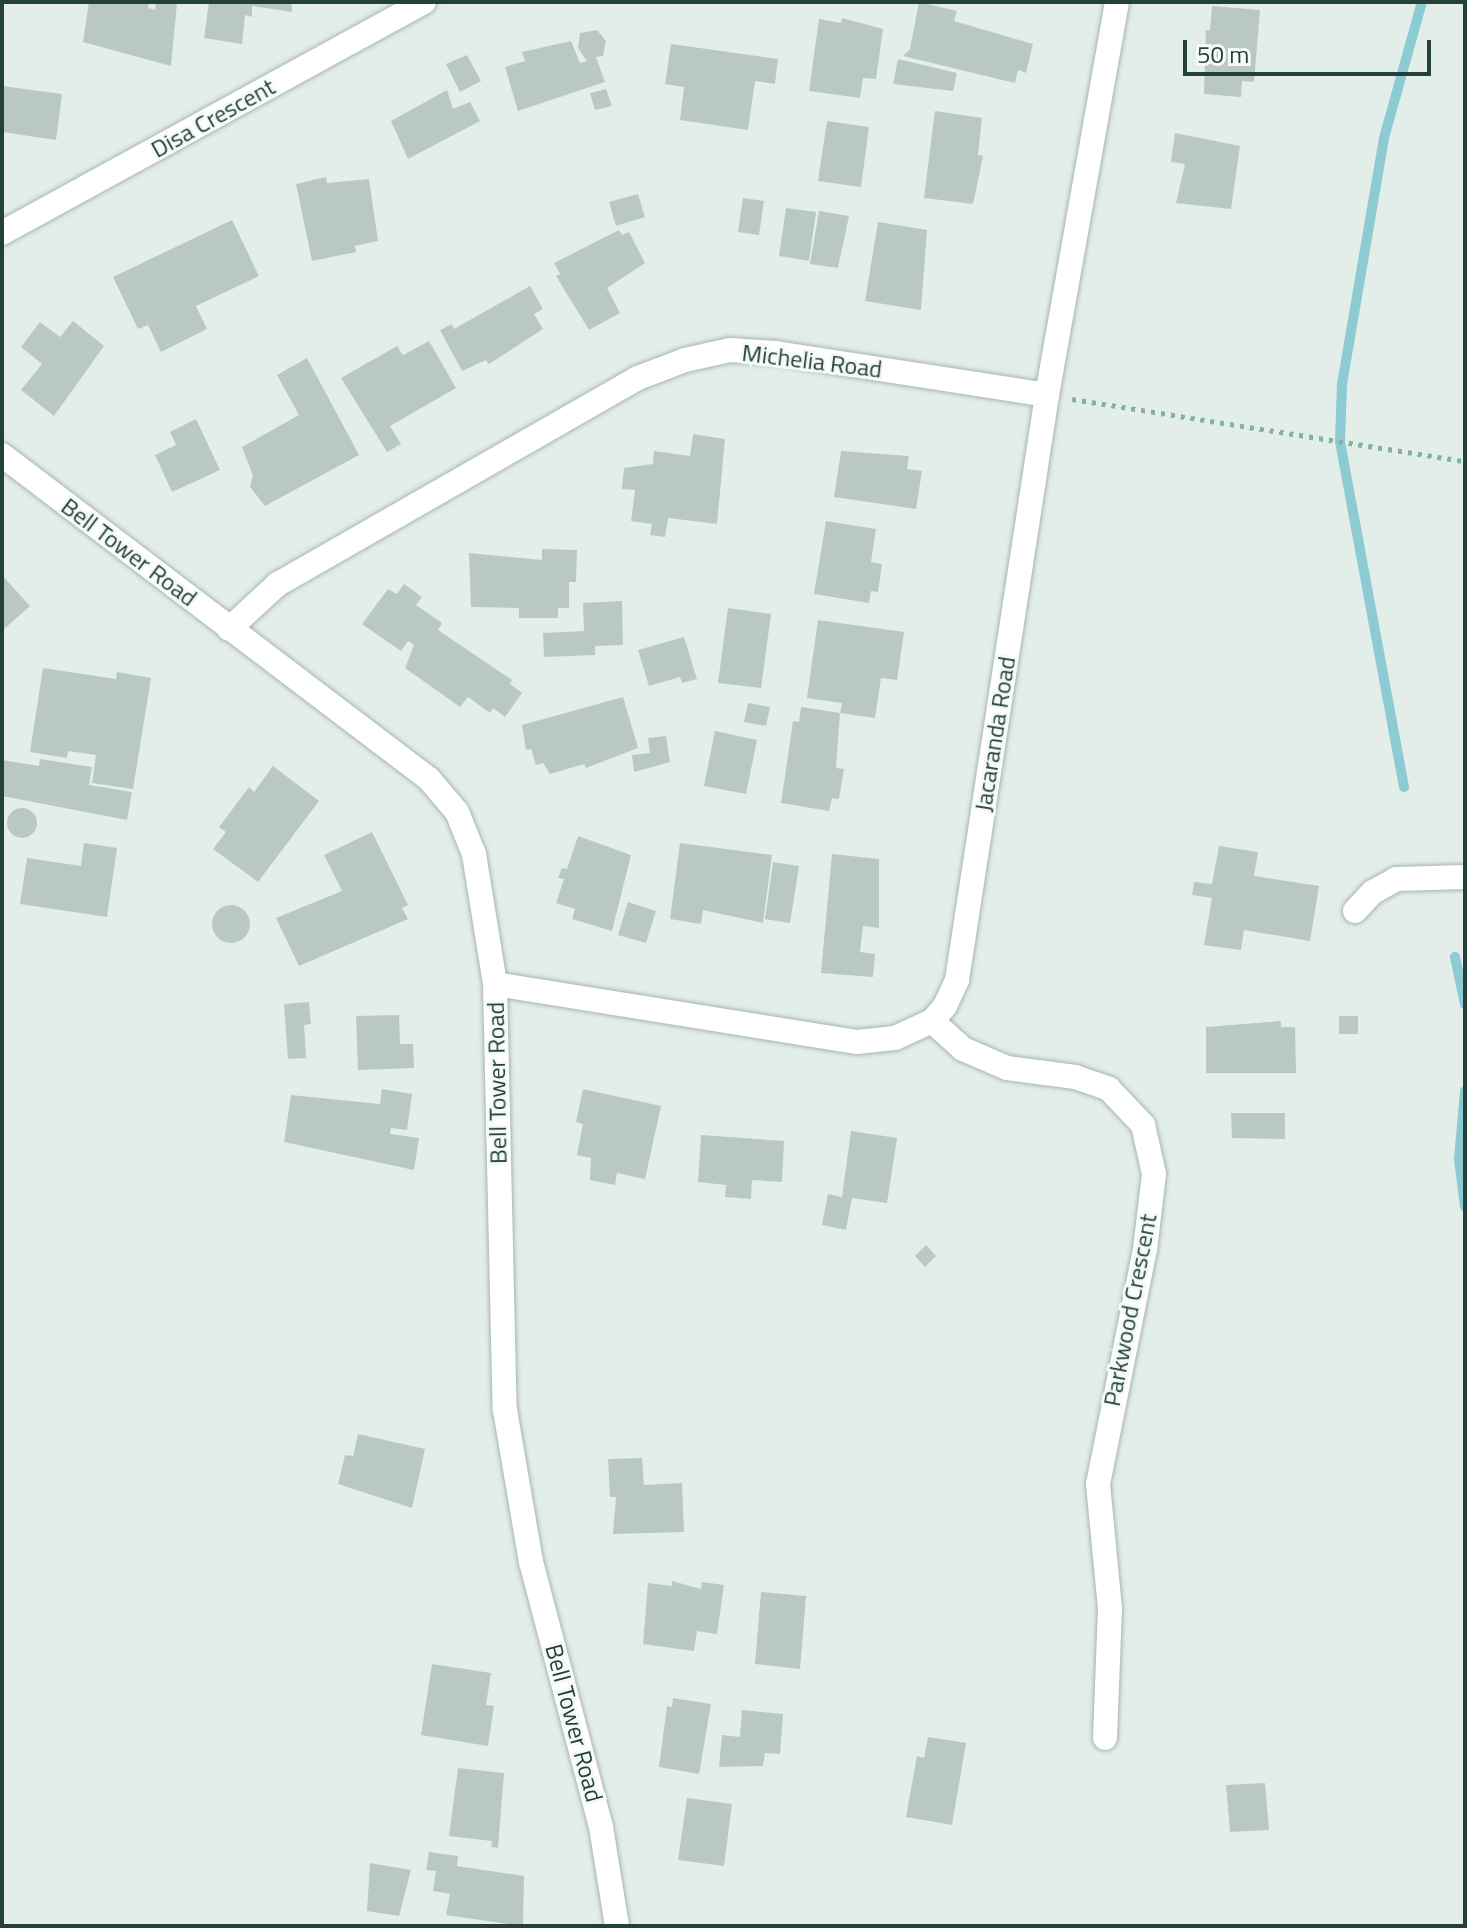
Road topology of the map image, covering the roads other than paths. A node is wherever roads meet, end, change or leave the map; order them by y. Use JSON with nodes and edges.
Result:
{"nodes":[{"id":1,"x":424,"y":2,"type":"edge"},
{"id":2,"x":1117,"y":2,"type":"edge"},
{"id":3,"x":2,"y":233,"type":"edge"},
{"id":4,"x":1047,"y":395,"type":"junction"},
{"id":5,"x":2,"y":455,"type":"edge"},
{"id":6,"x":229,"y":629,"type":"junction"},
{"id":7,"x":1465,"y":877,"type":"edge"},
{"id":8,"x":1355,"y":911,"type":"dead end"},
{"id":9,"x":495,"y":984,"type":"junction"},
{"id":10,"x":932,"y":1021,"type":"junction"},
{"id":11,"x":1105,"y":1738,"type":"dead end"},
{"id":12,"x":617,"y":1926,"type":"edge"}],
"edges":[{"from":1,"to":3,"type":"street","name":"Disa Crescent"},
{"from":2,"to":4,"type":"street","name":"Jacaranda Road"},
{"from":4,"to":6,"type":"street","name":"Michelia Road"},
{"from":4,"to":10,"type":"street","name":"Jacaranda Road"},
{"from":5,"to":6,"type":"street","name":"Bell Tower Road"},
{"from":6,"to":9,"type":"street","name":"Bell Tower Road"},
{"from":7,"to":8,"type":"street"},
{"from":9,"to":10,"type":"street"},
{"from":9,"to":12,"type":"street","name":"Bell Tower Road"},
{"from":10,"to":11,"type":"street","name":"Parkwood Crescent"}]}
